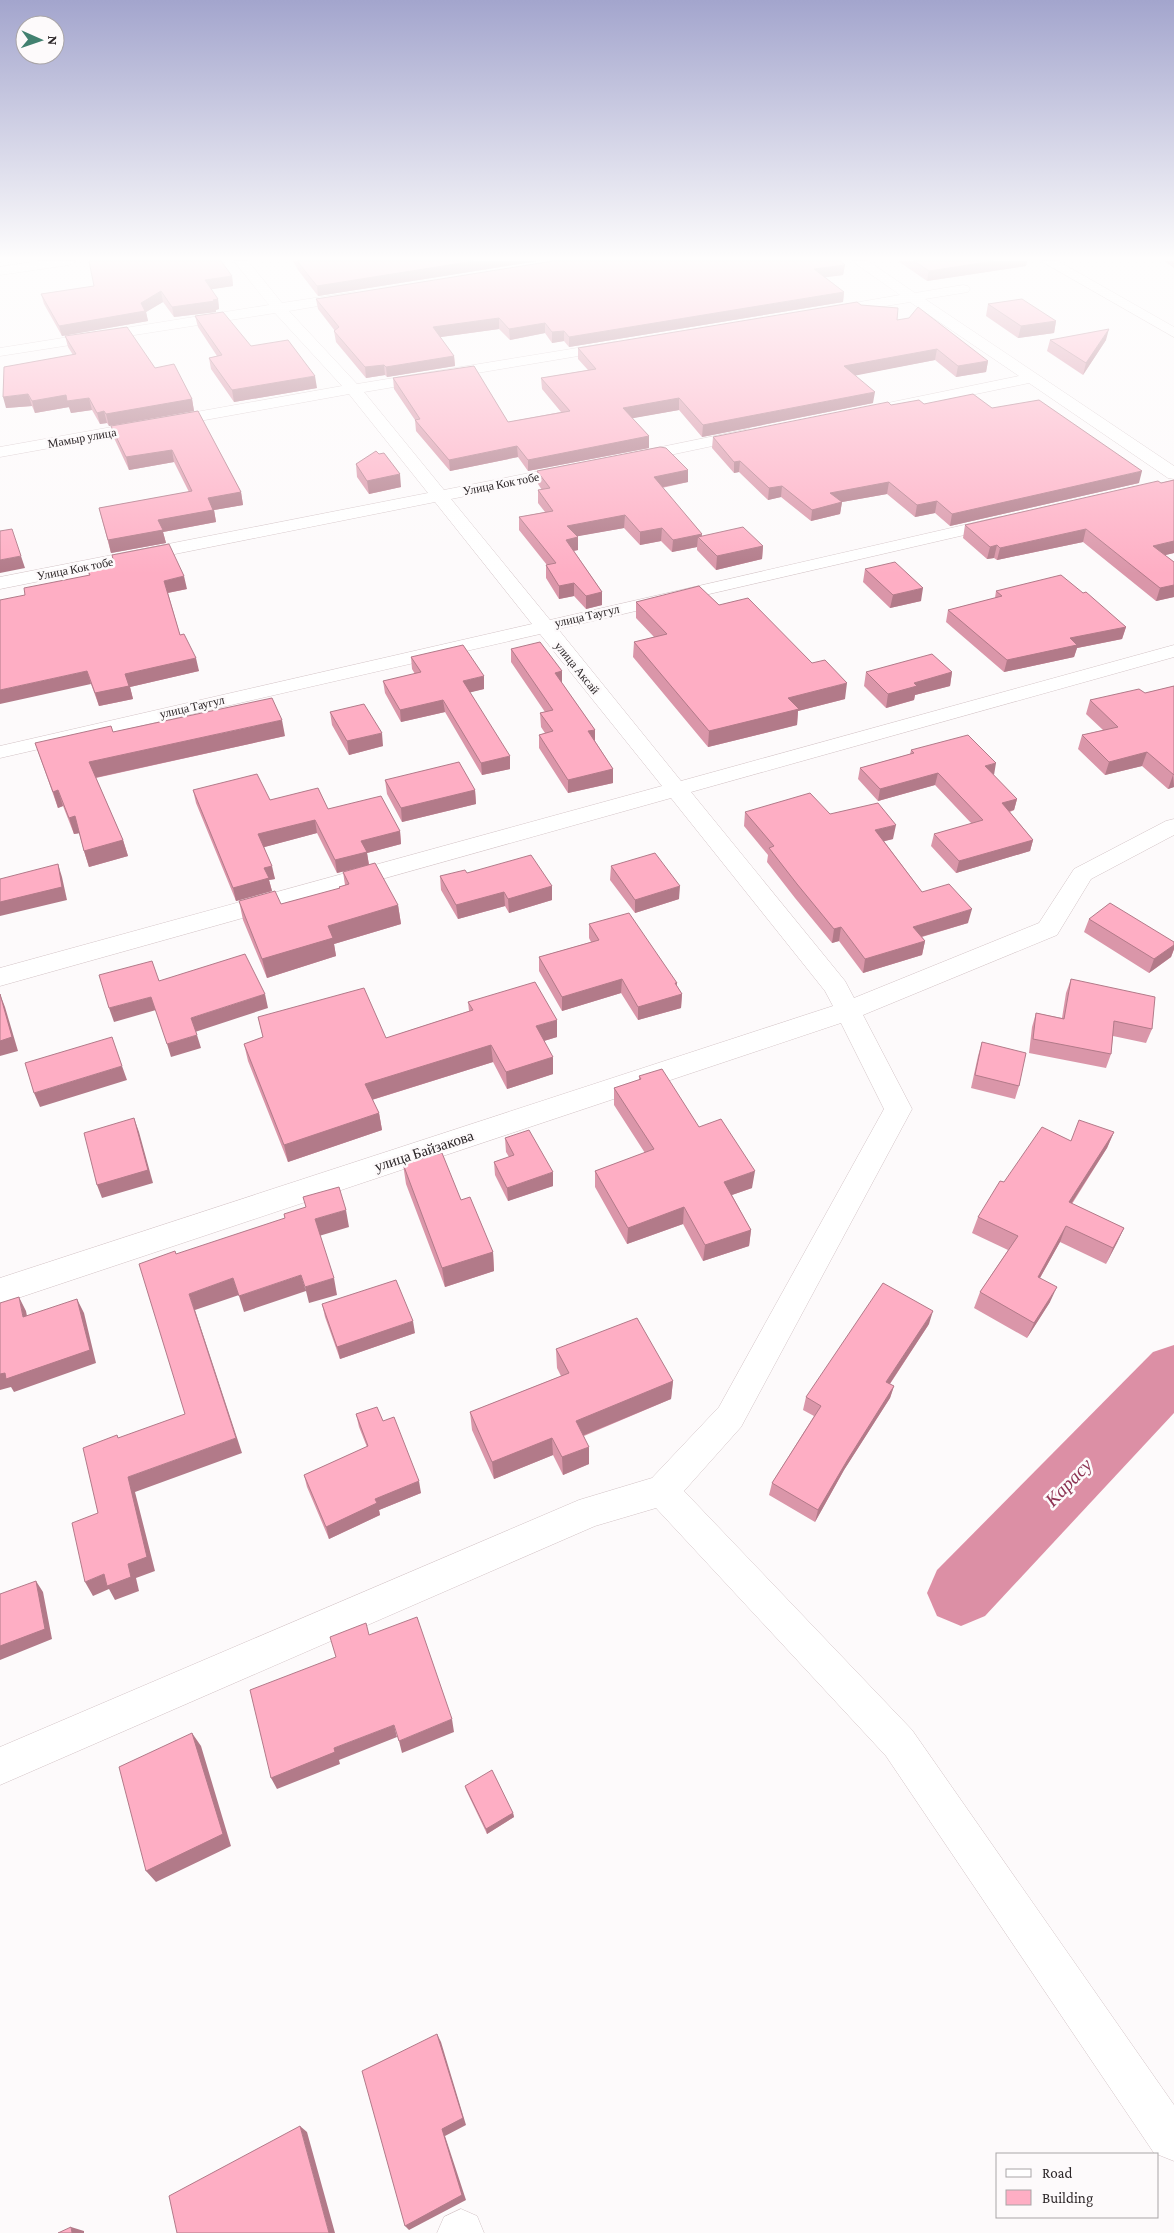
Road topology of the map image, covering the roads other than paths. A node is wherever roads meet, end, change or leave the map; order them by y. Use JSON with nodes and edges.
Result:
{"nodes":[{"id":1,"x":332,"y":365,"type":"edge"},
{"id":2,"x":499,"y":365,"type":"edge"},
{"id":3,"x":1013,"y":365,"type":"edge"},
{"id":4,"x":1032,"y":378,"type":"junction"},
{"id":5,"x":353,"y":389,"type":"junction"},
{"id":6,"x":866,"y":411,"type":"edge"},
{"id":7,"x":769,"y":430,"type":"edge"},
{"id":8,"x":0,"y":452,"type":"edge"},
{"id":9,"x":613,"y":462,"type":"edge"},
{"id":10,"x":594,"y":465,"type":"edge"},
{"id":11,"x":1174,"y":474,"type":"edge"},
{"id":12,"x":1174,"y":482,"type":"edge"},
{"id":13,"x":1155,"y":487,"type":"edge"},
{"id":14,"x":438,"y":496,"type":"junction"},
{"id":15,"x":1019,"y":518,"type":"edge"},
{"id":16,"x":0,"y":583,"type":"edge"},
{"id":17,"x":543,"y":626,"type":"junction"},
{"id":18,"x":1174,"y":651,"type":"edge"},
{"id":19,"x":0,"y":752,"type":"edge"},
{"id":20,"x":676,"y":790,"type":"junction"},
{"id":21,"x":1174,"y":826,"type":"edge"},
{"id":22,"x":0,"y":977,"type":"edge"},
{"id":23,"x":848,"y":1011,"type":"junction"},
{"id":24,"x":0,"y":1291,"type":"edge"},
{"id":25,"x":662,"y":1491,"type":"junction"},
{"id":26,"x":0,"y":1766,"type":"edge"},
{"id":27,"x":1173,"y":2137,"type":"edge"}],
"edges":[{"from":1,"to":5,"type":"street","name":"улица Аксай"},
{"from":2,"to":5,"type":"street","name":"Мамыр улица"},
{"from":3,"to":4,"type":"street"},
{"from":4,"to":6,"type":"street"},
{"from":4,"to":11,"type":"street"},
{"from":5,"to":8,"type":"street","name":"Мамыр улица"},
{"from":5,"to":14,"type":"street","name":"улица Аксай"},
{"from":7,"to":9,"type":"street"},
{"from":10,"to":14,"type":"street","name":"Улица Кок тобе"},
{"from":12,"to":13,"type":"street"},
{"from":14,"to":16,"type":"street","name":"Улица Кок тобе"},
{"from":14,"to":17,"type":"street","name":"улица Аксай"},
{"from":15,"to":17,"type":"street","name":"улица Таугул"},
{"from":17,"to":19,"type":"street","name":"улица Таугул"},
{"from":17,"to":20,"type":"street","name":"улица Аксай"},
{"from":18,"to":20,"type":"street"},
{"from":20,"to":22,"type":"street"},
{"from":20,"to":23,"type":"street","name":"улица Аксай"},
{"from":21,"to":23,"type":"street","name":"улица Байзакова"},
{"from":23,"to":24,"type":"street","name":"улица Байзакова"},
{"from":23,"to":25,"type":"street","name":"улица Аксай"},
{"from":25,"to":26,"type":"street"},
{"from":25,"to":27,"type":"street"}]}
